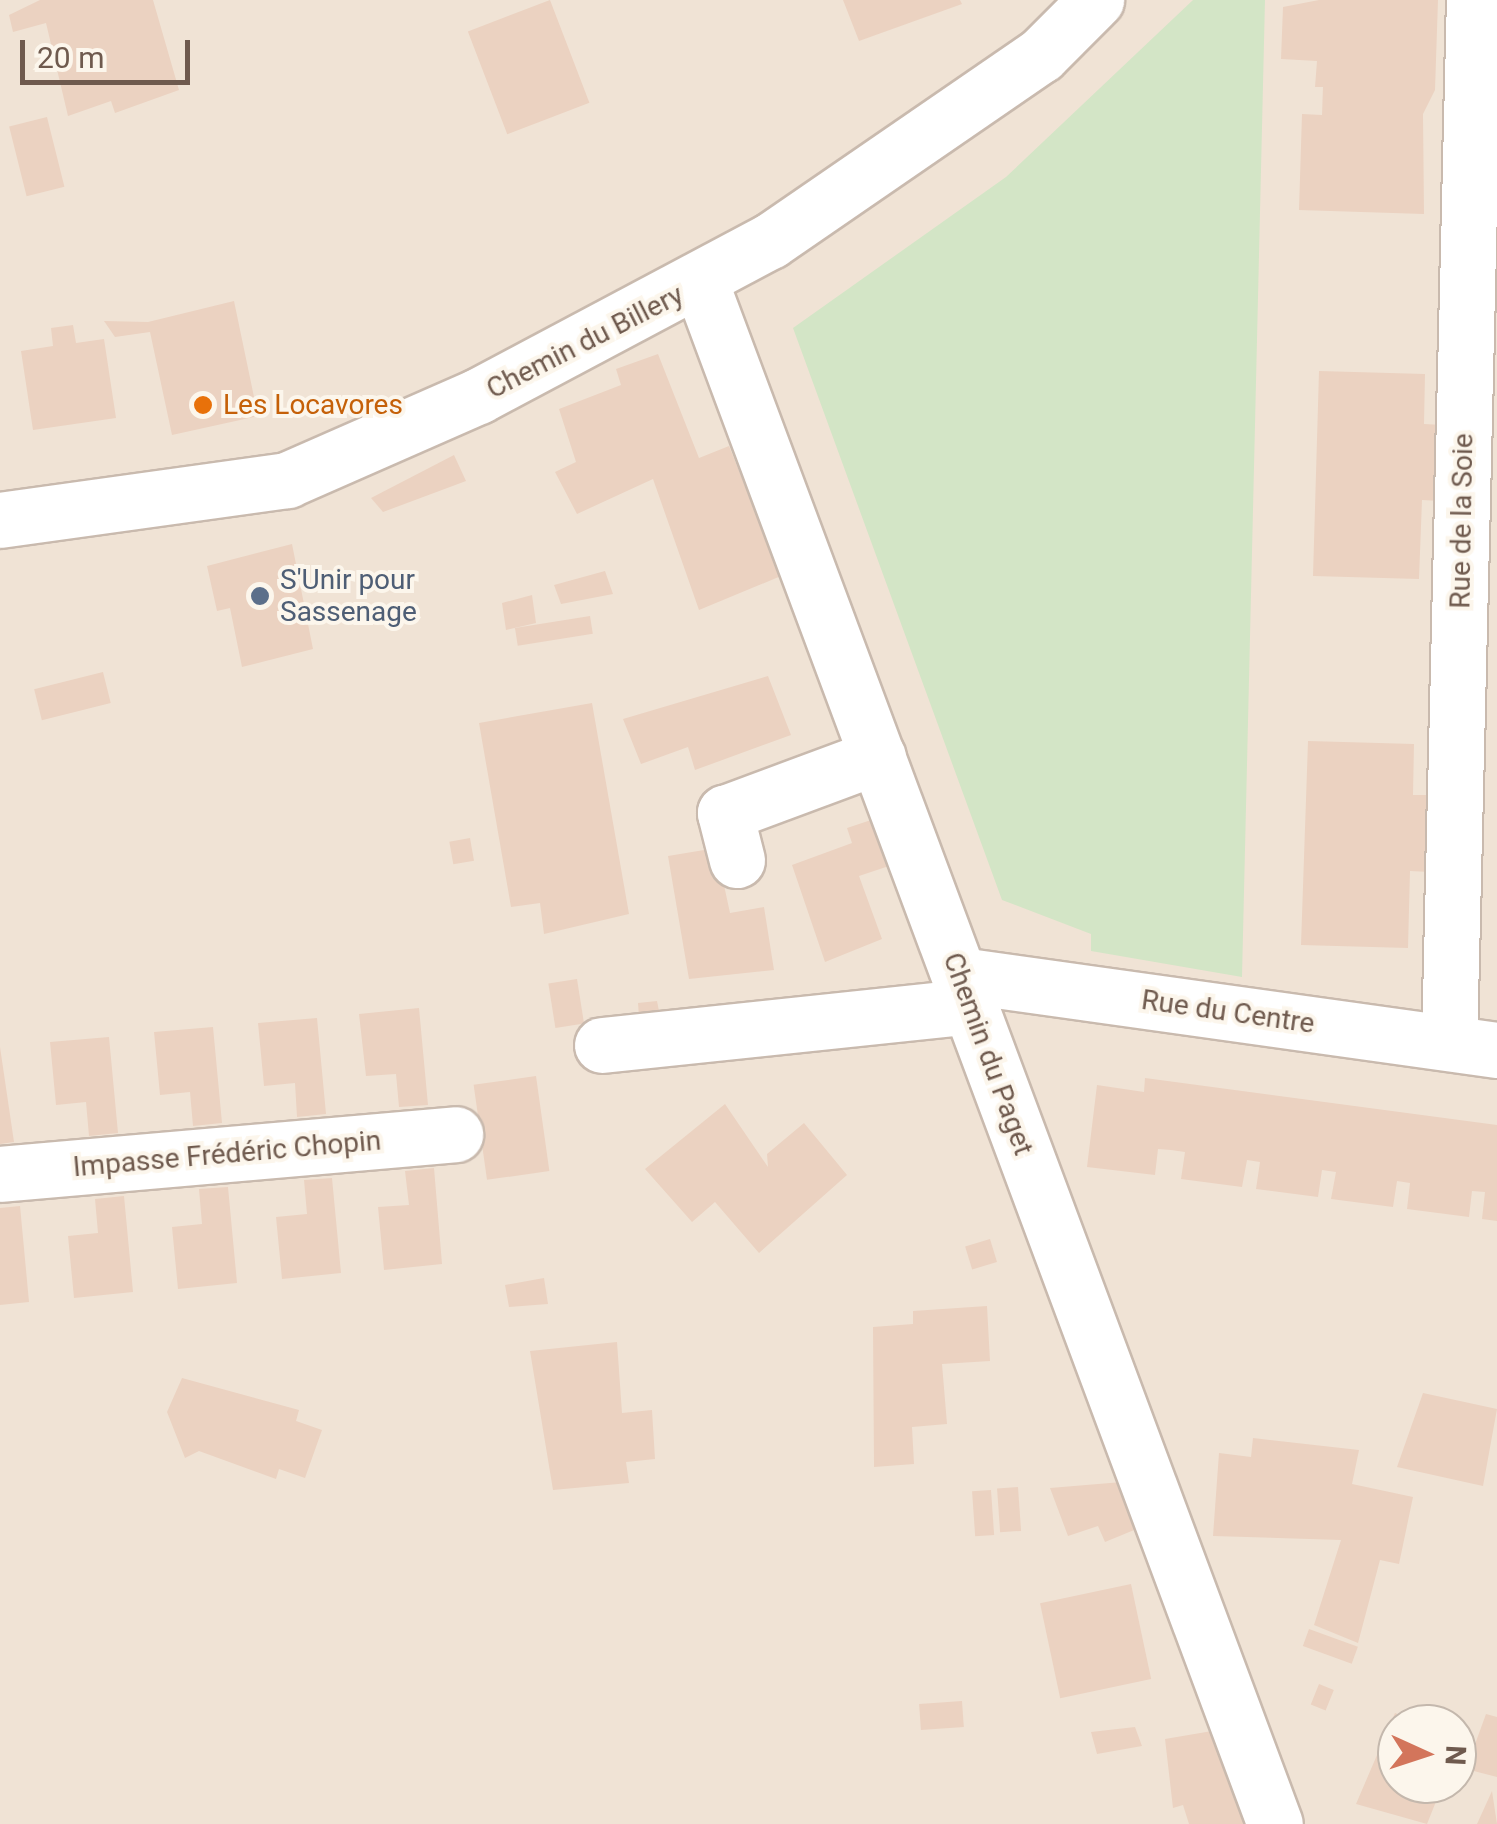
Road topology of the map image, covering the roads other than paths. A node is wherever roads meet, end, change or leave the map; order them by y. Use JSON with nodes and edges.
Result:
{"nodes":[{"id":1,"x":1096,"y":0,"type":"edge"},
{"id":2,"x":1474,"y":0,"type":"edge"},
{"id":3,"x":701,"y":284,"type":"junction"},
{"id":4,"x":0,"y":520,"type":"edge"},
{"id":5,"x":878,"y":756,"type":"junction"},
{"id":6,"x":737,"y":860,"type":"dead end"},
{"id":7,"x":965,"y":991,"type":"junction"},
{"id":8,"x":602,"y":1045,"type":"dead end"},
{"id":9,"x":1473,"y":1046,"type":"edge"},
{"id":10,"x":455,"y":1134,"type":"dead end"},
{"id":11,"x":0,"y":1174,"type":"edge"},
{"id":12,"x":1274,"y":1824,"type":"edge"}],
"edges":[{"from":1,"to":3,"type":"street","name":"Chemin du Billery"},
{"from":2,"to":9,"type":"street","name":"Rue de la Soie"},
{"from":3,"to":4,"type":"street","name":"Chemin du Billery"},
{"from":3,"to":5,"type":"street","name":"Chemin du Paget"},
{"from":5,"to":6,"type":"street"},
{"from":5,"to":7,"type":"street","name":"Chemin du Paget"},
{"from":7,"to":8,"type":"street","name":"Rue du Centre"},
{"from":7,"to":9,"type":"street","name":"Rue du Centre"},
{"from":7,"to":12,"type":"street","name":"Chemin du Paget"},
{"from":10,"to":11,"type":"street","name":"Impasse Frédéric Chopin"}]}
